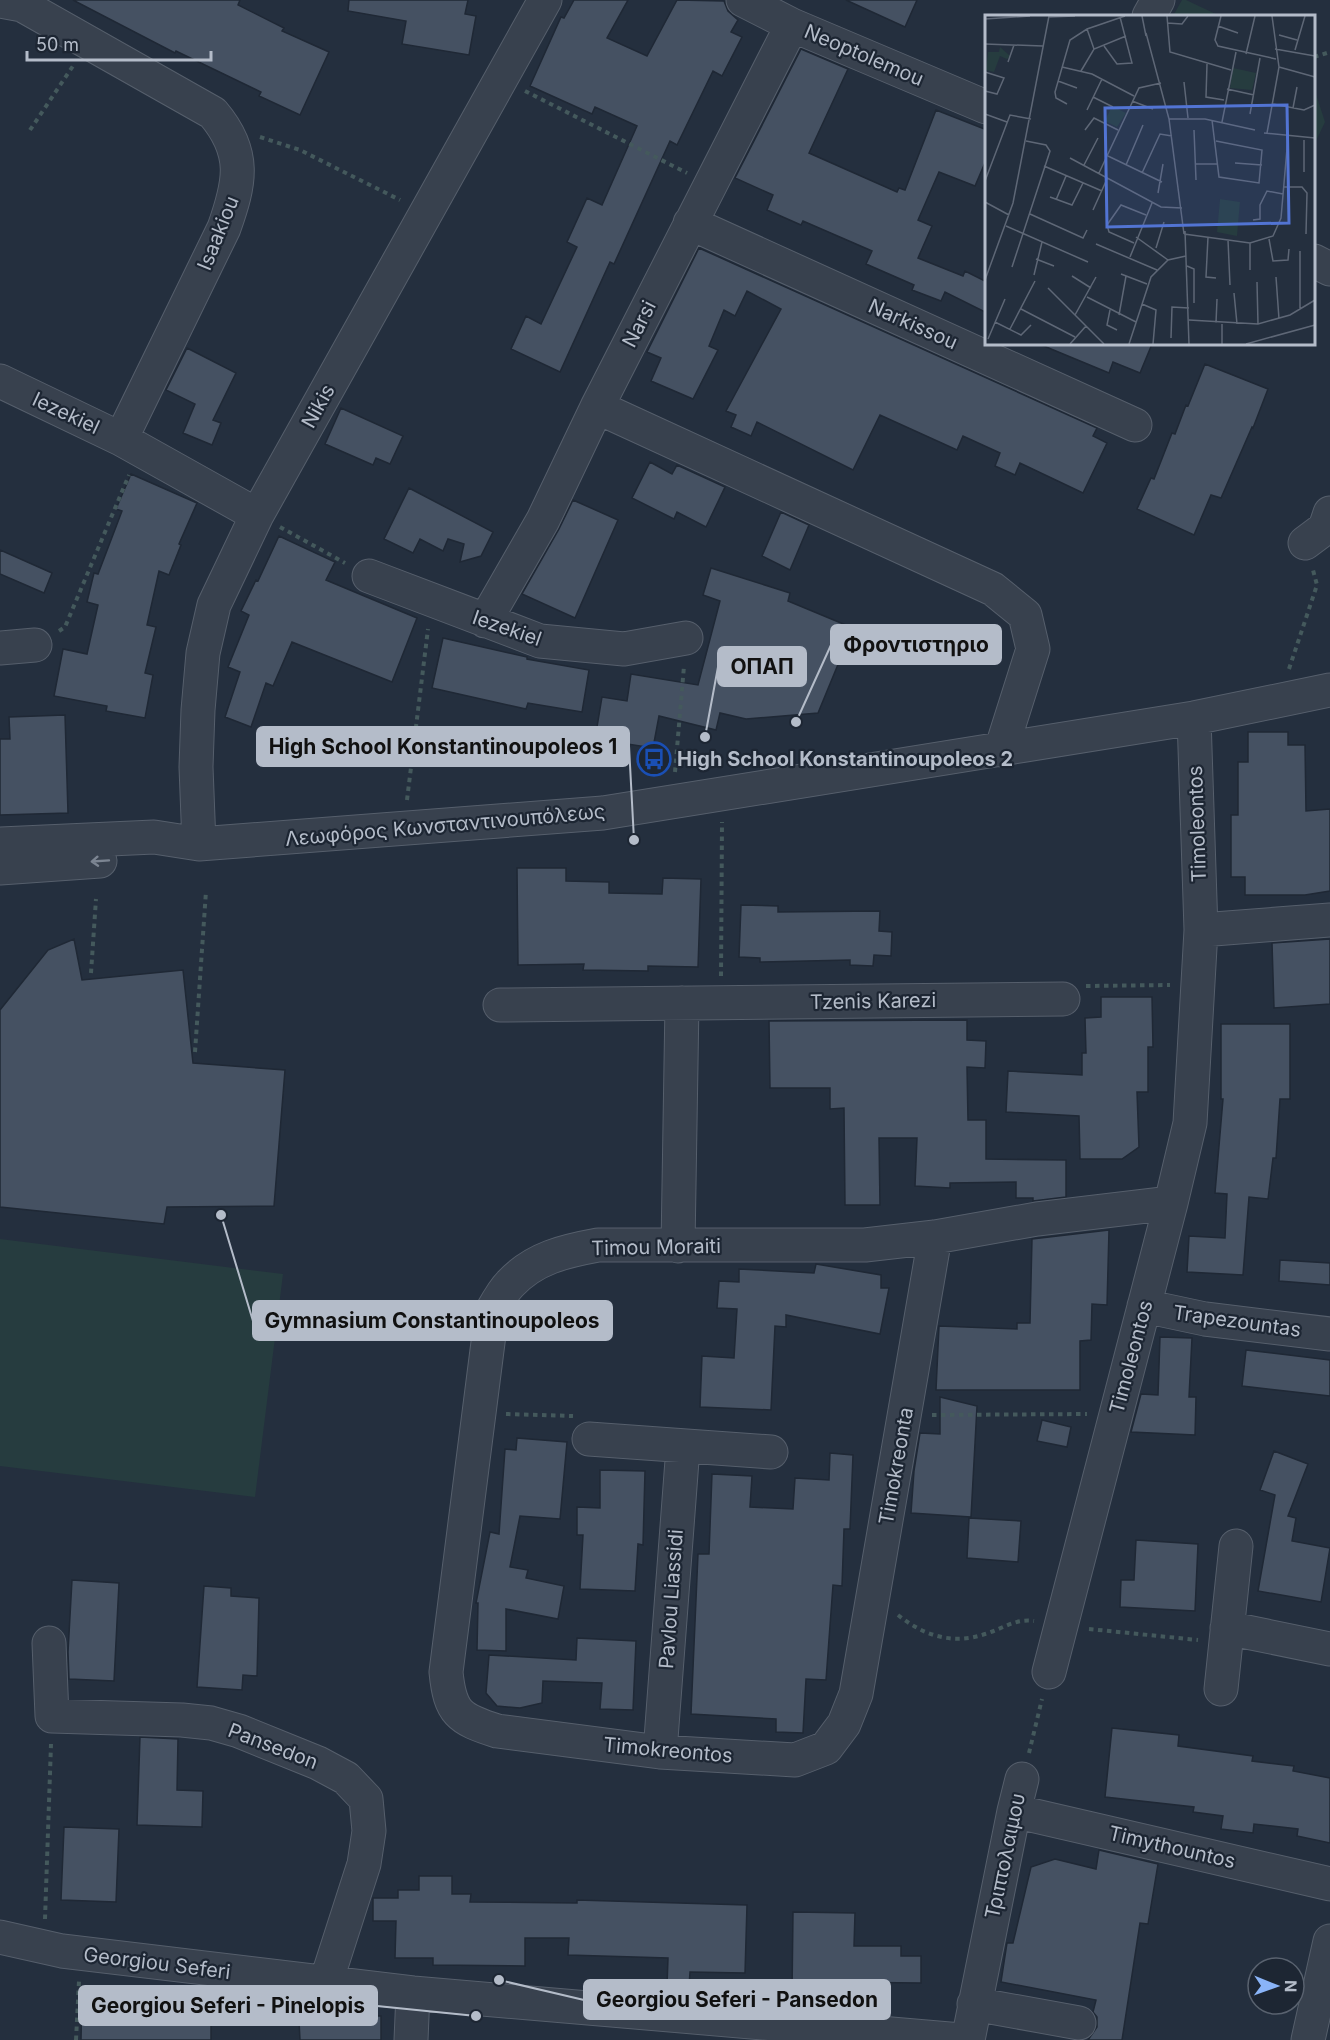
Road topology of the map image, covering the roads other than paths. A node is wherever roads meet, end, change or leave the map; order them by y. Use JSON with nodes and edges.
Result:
{"nodes":[{"id":1,"x":743,"y":0,"type":"edge"},
{"id":2,"x":1158,"y":0,"type":"edge"},
{"id":3,"x":0,"y":1,"type":"edge"},
{"id":4,"x":534,"y":3,"type":"edge"},
{"id":5,"x":1150,"y":15,"type":"edge"},
{"id":6,"x":792,"y":25,"type":"junction"},
{"id":7,"x":985,"y":105,"type":"edge"},
{"id":8,"x":690,"y":223,"type":"junction"},
{"id":9,"x":1315,"y":262,"type":"edge"},
{"id":10,"x":1330,"y":269,"type":"edge"},
{"id":11,"x":0,"y":381,"type":"edge"},
{"id":12,"x":597,"y":407,"type":"junction"},
{"id":13,"x":1135,"y":425,"type":"dead end"},
{"id":14,"x":131,"y":444,"type":"junction"},
{"id":15,"x":1330,"y":513,"type":"edge"},
{"id":16,"x":257,"y":514,"type":"junction"},
{"id":17,"x":1305,"y":543,"type":"road end"},
{"id":18,"x":369,"y":576,"type":"road end"},
{"id":19,"x":485,"y":621,"type":"junction"},
{"id":20,"x":686,"y":638,"type":"road end"},
{"id":21,"x":35,"y":645,"type":"road end"},
{"id":22,"x":0,"y":648,"type":"edge"},
{"id":23,"x":1330,"y":690,"type":"edge"},
{"id":24,"x":1194,"y":718,"type":"junction"},
{"id":25,"x":1001,"y":750,"type":"junction"},
{"id":26,"x":0,"y":844,"type":"edge"},
{"id":27,"x":199,"y":844,"type":"junction"},
{"id":28,"x":0,"y":868,"type":"edge"},
{"id":29,"x":1330,"y":920,"type":"edge"},
{"id":30,"x":1201,"y":930,"type":"junction"},
{"id":31,"x":1063,"y":999,"type":"road end"},
{"id":32,"x":682,"y":1003,"type":"junction"},
{"id":33,"x":500,"y":1005,"type":"dead end"},
{"id":34,"x":1171,"y":1203,"type":"junction"},
{"id":35,"x":935,"y":1237,"type":"junction"},
{"id":36,"x":678,"y":1246,"type":"junction"},
{"id":37,"x":1144,"y":1306,"type":"junction"},
{"id":38,"x":1330,"y":1334,"type":"edge"},
{"id":39,"x":589,"y":1439,"type":"road end"},
{"id":40,"x":683,"y":1446,"type":"junction"},
{"id":41,"x":771,"y":1452,"type":"dead end"},
{"id":42,"x":1236,"y":1546,"type":"dead end"},
{"id":43,"x":1226,"y":1636,"type":"junction"},
{"id":44,"x":49,"y":1643,"type":"dead end"},
{"id":45,"x":1330,"y":1649,"type":"edge"},
{"id":46,"x":1049,"y":1672,"type":"road end"},
{"id":47,"x":1221,"y":1689,"type":"dead end"},
{"id":48,"x":856,"y":1694,"type":"joint"},
{"id":49,"x":454,"y":1708,"type":"joint"},
{"id":50,"x":660,"y":1752,"type":"junction"},
{"id":51,"x":1022,"y":1779,"type":"road end"},
{"id":52,"x":1014,"y":1811,"type":"junction"},
{"id":53,"x":1330,"y":1884,"type":"edge"},
{"id":54,"x":0,"y":1937,"type":"edge"},
{"id":55,"x":1330,"y":1941,"type":"edge"},
{"id":56,"x":326,"y":1982,"type":"junction"},
{"id":57,"x":413,"y":1993,"type":"junction"},
{"id":58,"x":974,"y":2004,"type":"junction"},
{"id":59,"x":1079,"y":2023,"type":"dead end"},
{"id":60,"x":411,"y":2040,"type":"edge"},
{"id":61,"x":961,"y":2040,"type":"edge"},
{"id":62,"x":968,"y":2040,"type":"edge"},
{"id":63,"x":1308,"y":2040,"type":"edge"}],
"edges":[{"from":1,"to":6,"type":"street","name":"Neoptolemou"},
{"from":2,"to":5,"type":"street"},
{"from":3,"to":14,"type":"street","name":"Isaakiou"},
{"from":4,"to":16,"type":"street","name":"Nikis"},
{"from":6,"to":7,"type":"street","name":"Neoptolemou"},
{"from":6,"to":8,"type":"street","name":"Narsi"},
{"from":8,"to":12,"type":"street","name":"Narsi"},
{"from":8,"to":13,"type":"street","name":"Narkissou"},
{"from":9,"to":10,"type":"street"},
{"from":11,"to":14,"type":"street","name":"Iezekiel"},
{"from":12,"to":19,"type":"street","name":"Narsi"},
{"from":12,"to":25,"type":"street"},
{"from":14,"to":16,"type":"street","name":"Iezekiel"},
{"from":15,"to":17,"type":"street"},
{"from":16,"to":27,"type":"street","name":"Nikis"},
{"from":18,"to":19,"type":"street","name":"Iezekiel"},
{"from":19,"to":20,"type":"street","name":"Iezekiel"},
{"from":21,"to":22,"type":"street"},
{"from":23,"to":24,"type":"street","name":"Λεωφόρος Κωνσταντινουπόλεως"},
{"from":24,"to":25,"type":"street","name":"Λεωφόρος Κωνσταντινουπόλεως"},
{"from":24,"to":30,"type":"street","name":"Timoleontos"},
{"from":25,"to":27,"type":"street","name":"Λεωφόρος Κωνσταντινουπόλεως"},
{"from":26,"to":27,"type":"street","name":"Λεωφόρος Κωνσταντινουπόλεως"},
{"from":27,"to":28,"type":"street","name":"Λεωφόρος Κωνσταντινουπόλεως","one_way":true},
{"from":29,"to":30,"type":"street"},
{"from":30,"to":34,"type":"street","name":"Timoleontos"},
{"from":31,"to":32,"type":"street","name":"Tzenis Karezi"},
{"from":32,"to":33,"type":"street","name":"Tzenis Karezi"},
{"from":32,"to":36,"type":"street"},
{"from":34,"to":35,"type":"street","name":"Timou Moraiti"},
{"from":34,"to":37,"type":"street","name":"Timoleontos"},
{"from":35,"to":36,"type":"street","name":"Timou Moraiti"},
{"from":35,"to":48,"type":"street","name":"Timokreonta"},
{"from":36,"to":49,"type":"street","name":"Timou Moraiti"},
{"from":37,"to":38,"type":"street","name":"Trapezountas"},
{"from":37,"to":46,"type":"street","name":"Timoleontos"},
{"from":39,"to":40,"type":"street"},
{"from":40,"to":41,"type":"street"},
{"from":40,"to":50,"type":"street","name":"Pavlou Liassidi"},
{"from":42,"to":43,"type":"street"},
{"from":43,"to":45,"type":"street"},
{"from":43,"to":47,"type":"street"},
{"from":44,"to":56,"type":"street","name":"Pansedon"},
{"from":48,"to":50,"type":"street","name":"Timokreontos"},
{"from":49,"to":50,"type":"street","name":"Timokreontos"},
{"from":51,"to":52,"type":"street","name":"Τριπτολαιμου"},
{"from":52,"to":53,"type":"street","name":"Timythountos"},
{"from":52,"to":58,"type":"street","name":"Τριπτολαιμου"},
{"from":54,"to":56,"type":"street","name":"Georgiou Seferi"},
{"from":55,"to":63,"type":"street"},
{"from":56,"to":57,"type":"street","name":"Georgiou Seferi"},
{"from":57,"to":60,"type":"street"},
{"from":57,"to":61,"type":"street","name":"Georgiou Seferi"},
{"from":58,"to":59,"type":"street"},
{"from":58,"to":62,"type":"street","name":"Τριπτολαιμου"}]}
